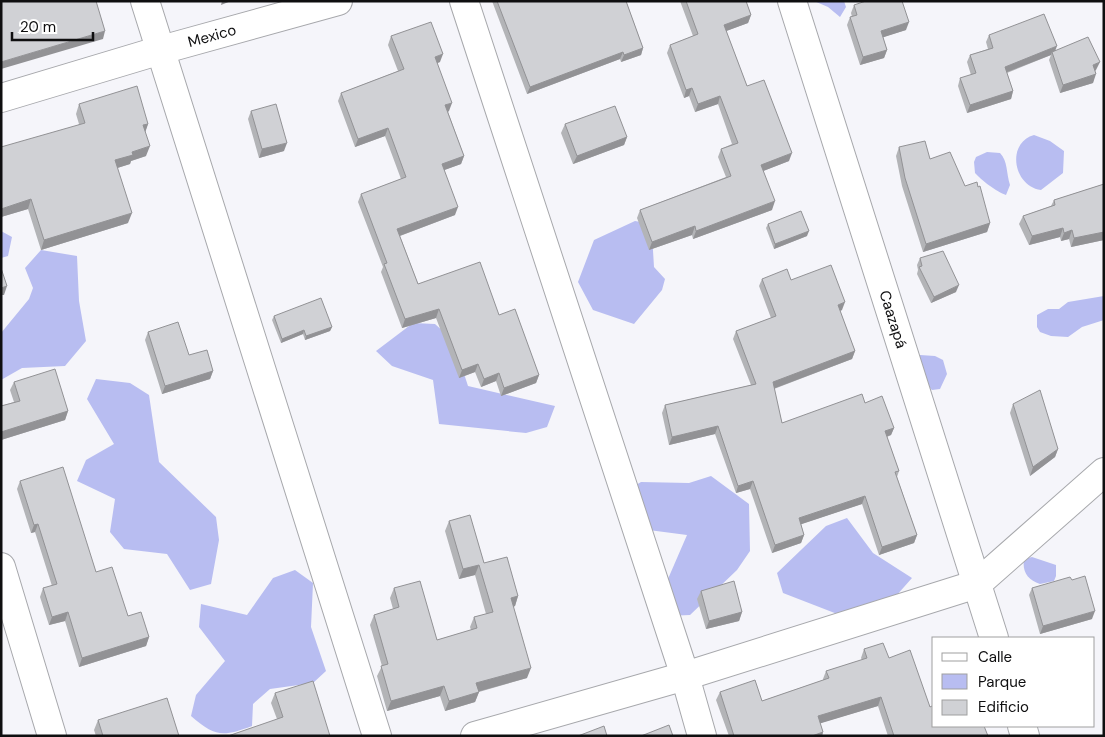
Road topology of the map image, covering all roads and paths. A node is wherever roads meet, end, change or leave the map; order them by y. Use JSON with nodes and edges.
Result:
{"nodes":[{"id":1,"x":145,"y":1,"type":"edge"},
{"id":2,"x":338,"y":1,"type":"edge"},
{"id":3,"x":464,"y":1,"type":"edge"},
{"id":4,"x":792,"y":1,"type":"edge"},
{"id":5,"x":161,"y":50,"type":"junction"},
{"id":6,"x":1,"y":98,"type":"edge"},
{"id":7,"x":1104,"y":472,"type":"edge"},
{"id":8,"x":1,"y":567,"type":"edge"},
{"id":9,"x":977,"y":584,"type":"junction"},
{"id":10,"x":994,"y":637,"type":"edge"},
{"id":11,"x":685,"y":676,"type":"junction"},
{"id":12,"x":52,"y":736,"type":"edge"},
{"id":13,"x":377,"y":736,"type":"edge"},
{"id":14,"x":475,"y":736,"type":"edge"},
{"id":15,"x":702,"y":736,"type":"edge"}],
"edges":[{"from":1,"to":5,"type":"street"},
{"from":2,"to":5,"type":"street","name":"Mexico"},
{"from":3,"to":11,"type":"street"},
{"from":4,"to":9,"type":"street","name":"Caazapá"},
{"from":5,"to":6,"type":"street","name":"Mexico"},
{"from":5,"to":13,"type":"street"},
{"from":7,"to":9,"type":"street"},
{"from":8,"to":12,"type":"street"},
{"from":9,"to":10,"type":"street","name":"Caazapá"},
{"from":9,"to":11,"type":"street"},
{"from":11,"to":14,"type":"street"},
{"from":11,"to":15,"type":"street"}]}
